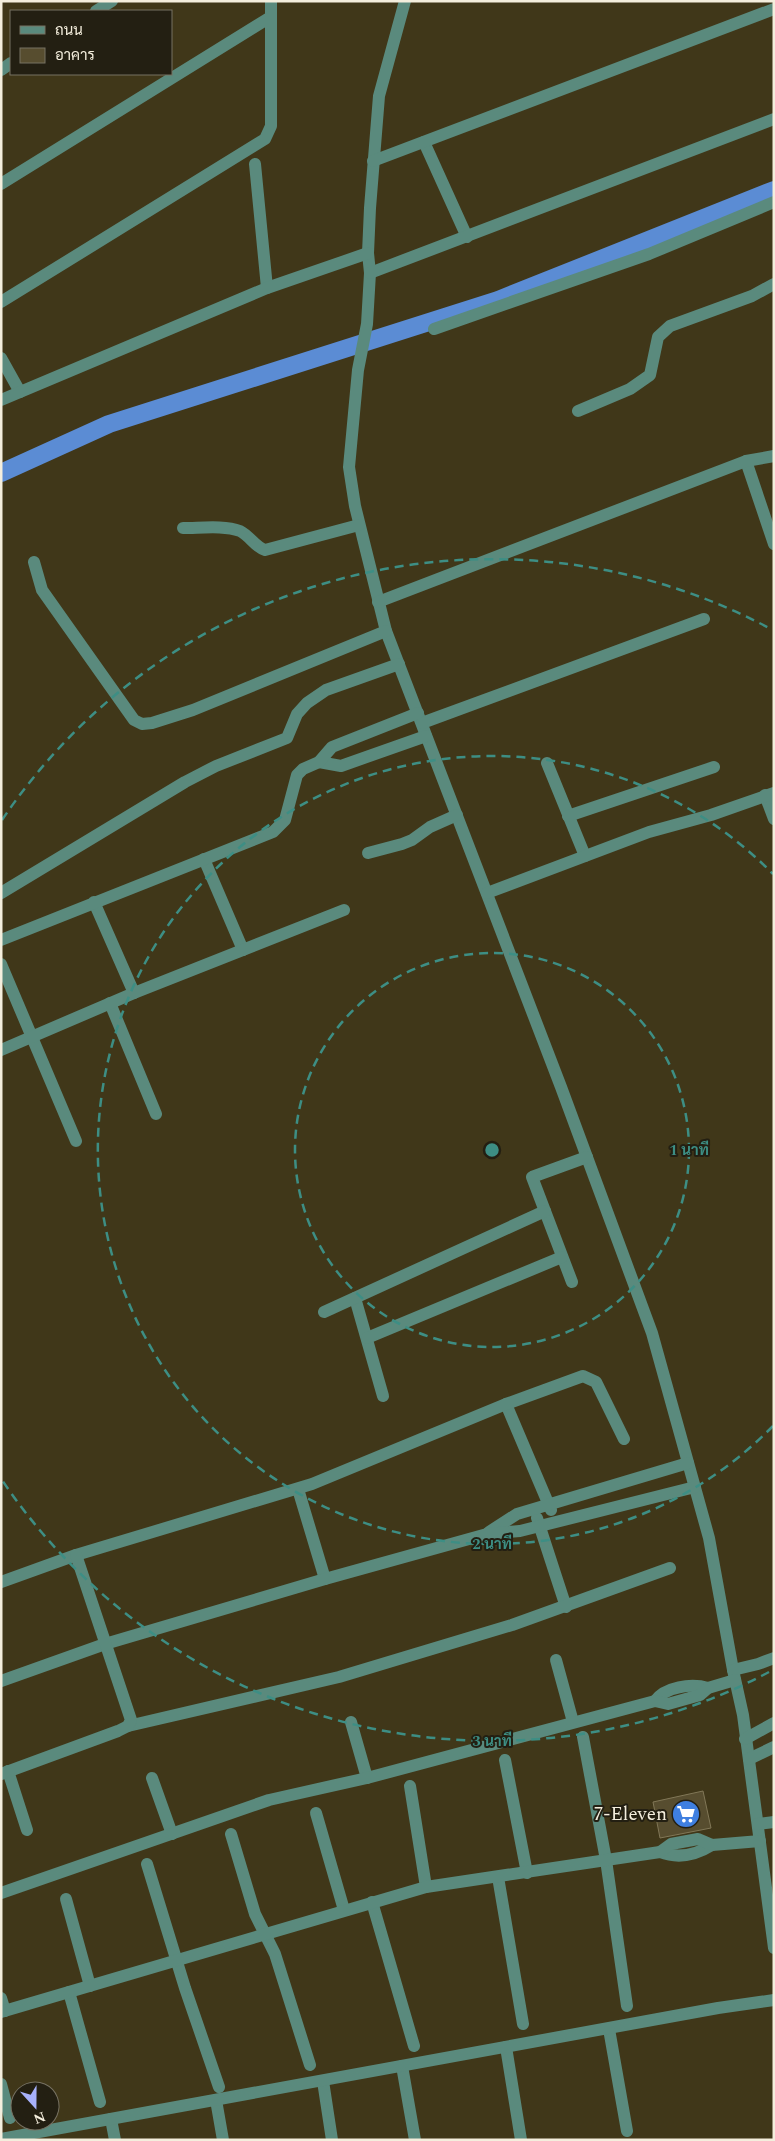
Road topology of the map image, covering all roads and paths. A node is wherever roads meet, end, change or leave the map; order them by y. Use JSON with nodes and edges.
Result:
{"nodes":[{"id":1,"x":112,"y":1,"type":"edge"},
{"id":2,"x":270,"y":1,"type":"edge"},
{"id":3,"x":405,"y":1,"type":"edge"},
{"id":4,"x":774,"y":9,"type":"edge"},
{"id":5,"x":98,"y":10,"type":"edge"},
{"id":6,"x":269,"y":18,"type":"junction"},
{"id":7,"x":774,"y":119,"type":"edge"},
{"id":8,"x":424,"y":142,"type":"junction"},
{"id":9,"x":373,"y":161,"type":"junction"},
{"id":10,"x":255,"y":164,"type":"dead end"},
{"id":11,"x":1,"y":184,"type":"edge"},
{"id":12,"x":774,"y":202,"type":"edge"},
{"id":13,"x":467,"y":237,"type":"junction"},
{"id":14,"x":368,"y":254,"type":"junction"},
{"id":15,"x":370,"y":273,"type":"junction"},
{"id":16,"x":774,"y":284,"type":"edge"},
{"id":17,"x":268,"y":288,"type":"junction"},
{"id":18,"x":1,"y":302,"type":"edge"},
{"id":19,"x":434,"y":329,"type":"dead end"},
{"id":20,"x":1,"y":358,"type":"edge"},
{"id":21,"x":20,"y":392,"type":"junction"},
{"id":22,"x":1,"y":400,"type":"edge"},
{"id":23,"x":578,"y":411,"type":"dead end"},
{"id":24,"x":774,"y":456,"type":"edge"},
{"id":25,"x":746,"y":460,"type":"junction"},
{"id":26,"x":359,"y":525,"type":"junction"},
{"id":27,"x":184,"y":528,"type":"dead end"},
{"id":28,"x":774,"y":544,"type":"edge"},
{"id":29,"x":34,"y":562,"type":"dead end"},
{"id":30,"x":378,"y":602,"type":"junction"},
{"id":31,"x":704,"y":619,"type":"dead end"},
{"id":32,"x":386,"y":631,"type":"junction"},
{"id":33,"x":399,"y":664,"type":"junction"},
{"id":34,"x":420,"y":718,"type":"junction"},
{"id":35,"x":426,"y":736,"type":"junction"},
{"id":36,"x":319,"y":762,"type":"junction"},
{"id":37,"x":547,"y":763,"type":"dead end"},
{"id":38,"x":714,"y":767,"type":"dead end"},
{"id":39,"x":769,"y":794,"type":"edge"},
{"id":40,"x":457,"y":815,"type":"junction"},
{"id":41,"x":568,"y":816,"type":"junction"},
{"id":42,"x":774,"y":819,"type":"edge"},
{"id":43,"x":368,"y":853,"type":"dead end"},
{"id":44,"x":585,"y":856,"type":"junction"},
{"id":45,"x":204,"y":859,"type":"junction"},
{"id":46,"x":1,"y":893,"type":"edge"},
{"id":47,"x":487,"y":893,"type":"junction"},
{"id":48,"x":94,"y":902,"type":"junction"},
{"id":49,"x":344,"y":910,"type":"dead end"},
{"id":50,"x":1,"y":940,"type":"edge"},
{"id":51,"x":243,"y":950,"type":"junction"},
{"id":52,"x":1,"y":964,"type":"edge"},
{"id":53,"x":134,"y":994,"type":"junction"},
{"id":54,"x":110,"y":1003,"type":"junction"},
{"id":55,"x":32,"y":1037,"type":"junction"},
{"id":56,"x":1,"y":1050,"type":"edge"},
{"id":57,"x":156,"y":1114,"type":"dead end"},
{"id":58,"x":76,"y":1140,"type":"dead end"},
{"id":59,"x":587,"y":1156,"type":"junction"},
{"id":60,"x":545,"y":1211,"type":"junction"},
{"id":61,"x":562,"y":1257,"type":"junction"},
{"id":62,"x":572,"y":1282,"type":"dead end"},
{"id":63,"x":355,"y":1298,"type":"junction"},
{"id":64,"x":324,"y":1312,"type":"dead end"},
{"id":65,"x":367,"y":1338,"type":"junction"},
{"id":66,"x":383,"y":1396,"type":"dead end"},
{"id":67,"x":506,"y":1404,"type":"junction"},
{"id":68,"x":624,"y":1439,"type":"dead end"},
{"id":69,"x":688,"y":1463,"type":"junction"},
{"id":70,"x":633,"y":1479,"type":"junction"},
{"id":71,"x":695,"y":1487,"type":"junction"},
{"id":72,"x":298,"y":1489,"type":"junction"},
{"id":73,"x":640,"y":1501,"type":"junction"},
{"id":74,"x":549,"y":1504,"type":"junction"},
{"id":75,"x":533,"y":1509,"type":"junction"},
{"id":76,"x":556,"y":1522,"type":"junction"},
{"id":77,"x":540,"y":1526,"type":"junction"},
{"id":78,"x":487,"y":1534,"type":"junction"},
{"id":79,"x":76,"y":1555,"type":"junction"},
{"id":80,"x":670,"y":1568,"type":"dead end"},
{"id":81,"x":325,"y":1579,"type":"junction"},
{"id":82,"x":1,"y":1582,"type":"edge"},
{"id":83,"x":566,"y":1607,"type":"junction"},
{"id":84,"x":104,"y":1644,"type":"junction"},
{"id":85,"x":774,"y":1658,"type":"edge"},
{"id":86,"x":556,"y":1660,"type":"dead end"},
{"id":87,"x":734,"y":1675,"type":"junction"},
{"id":88,"x":1,"y":1681,"type":"edge"},
{"id":89,"x":352,"y":1722,"type":"dead end"},
{"id":90,"x":573,"y":1722,"type":"junction"},
{"id":91,"x":774,"y":1723,"type":"edge"},
{"id":92,"x":128,"y":1726,"type":"junction"},
{"id":93,"x":583,"y":1737,"type":"dead end"},
{"id":94,"x":745,"y":1740,"type":"junction"},
{"id":95,"x":774,"y":1748,"type":"edge"},
{"id":96,"x":749,"y":1759,"type":"junction"},
{"id":97,"x":505,"y":1760,"type":"dead end"},
{"id":98,"x":5,"y":1772,"type":"edge"},
{"id":99,"x":152,"y":1778,"type":"dead end"},
{"id":100,"x":367,"y":1778,"type":"junction"},
{"id":101,"x":410,"y":1786,"type":"dead end"},
{"id":102,"x":316,"y":1813,"type":"dead end"},
{"id":103,"x":774,"y":1822,"type":"edge"},
{"id":104,"x":758,"y":1824,"type":"junction"},
{"id":105,"x":27,"y":1830,"type":"dead end"},
{"id":106,"x":172,"y":1834,"type":"junction"},
{"id":107,"x":231,"y":1834,"type":"dead end"},
{"id":108,"x":760,"y":1841,"type":"junction"},
{"id":109,"x":606,"y":1860,"type":"junction"},
{"id":110,"x":147,"y":1864,"type":"dead end"},
{"id":111,"x":527,"y":1873,"type":"junction"},
{"id":112,"x":498,"y":1877,"type":"junction"},
{"id":113,"x":426,"y":1887,"type":"junction"},
{"id":114,"x":1,"y":1893,"type":"edge"},
{"id":115,"x":66,"y":1899,"type":"dead end"},
{"id":116,"x":372,"y":1902,"type":"junction"},
{"id":117,"x":344,"y":1910,"type":"junction"},
{"id":118,"x":264,"y":1934,"type":"junction"},
{"id":119,"x":774,"y":1948,"type":"edge"},
{"id":120,"x":177,"y":1961,"type":"junction"},
{"id":121,"x":90,"y":1986,"type":"junction"},
{"id":122,"x":69,"y":1992,"type":"junction"},
{"id":123,"x":1,"y":1998,"type":"edge"},
{"id":124,"x":774,"y":2000,"type":"edge"},
{"id":125,"x":627,"y":2006,"type":"dead end"},
{"id":126,"x":3,"y":2011,"type":"edge"},
{"id":127,"x":523,"y":2024,"type":"dead end"},
{"id":128,"x":609,"y":2029,"type":"junction"},
{"id":129,"x":414,"y":2046,"type":"dead end"},
{"id":130,"x":506,"y":2047,"type":"junction"},
{"id":131,"x":310,"y":2065,"type":"dead end"},
{"id":132,"x":402,"y":2066,"type":"junction"},
{"id":133,"x":323,"y":2081,"type":"junction"},
{"id":134,"x":1,"y":2084,"type":"edge"},
{"id":135,"x":219,"y":2087,"type":"dead end"},
{"id":136,"x":216,"y":2100,"type":"junction"},
{"id":137,"x":100,"y":2102,"type":"dead end"},
{"id":138,"x":10,"y":2118,"type":"dead end"},
{"id":139,"x":111,"y":2119,"type":"junction"},
{"id":140,"x":627,"y":2131,"type":"dead end"},
{"id":141,"x":6,"y":2139,"type":"edge"},
{"id":142,"x":115,"y":2140,"type":"edge"},
{"id":143,"x":223,"y":2140,"type":"edge"},
{"id":144,"x":332,"y":2140,"type":"edge"},
{"id":145,"x":415,"y":2140,"type":"edge"},
{"id":146,"x":521,"y":2140,"type":"edge"}],
"edges":[{"from":1,"to":5,"type":"street"},
{"from":2,"to":6,"type":"street"},
{"from":3,"to":9,"type":"street"},
{"from":4,"to":8,"type":"street"},
{"from":6,"to":11,"type":"street"},
{"from":6,"to":18,"type":"street"},
{"from":7,"to":13,"type":"street"},
{"from":8,"to":9,"type":"street"},
{"from":8,"to":13,"type":"street"},
{"from":9,"to":14,"type":"street"},
{"from":10,"to":17,"type":"street"},
{"from":12,"to":19,"type":"street"},
{"from":13,"to":15,"type":"street"},
{"from":14,"to":15,"type":"street"},
{"from":14,"to":17,"type":"street"},
{"from":15,"to":26,"type":"street"},
{"from":16,"to":23,"type":"street"},
{"from":17,"to":21,"type":"street"},
{"from":20,"to":21,"type":"street"},
{"from":21,"to":22,"type":"street"},
{"from":24,"to":25,"type":"street"},
{"from":25,"to":28,"type":"street"},
{"from":25,"to":30,"type":"street"},
{"from":26,"to":27,"type":"street"},
{"from":26,"to":30,"type":"street"},
{"from":29,"to":32,"type":"street"},
{"from":30,"to":32,"type":"street"},
{"from":31,"to":34,"type":"street"},
{"from":32,"to":33,"type":"street"},
{"from":33,"to":34,"type":"street"},
{"from":33,"to":46,"type":"street"},
{"from":34,"to":35,"type":"street"},
{"from":34,"to":36,"type":"street"},
{"from":35,"to":36,"type":"street"},
{"from":35,"to":40,"type":"street"},
{"from":36,"to":45,"type":"street"},
{"from":37,"to":41,"type":"street"},
{"from":38,"to":41,"type":"street"},
{"from":39,"to":42,"type":"street"},
{"from":39,"to":44,"type":"street"},
{"from":40,"to":43,"type":"street"},
{"from":40,"to":47,"type":"street"},
{"from":41,"to":44,"type":"street"},
{"from":44,"to":47,"type":"street"},
{"from":45,"to":48,"type":"street"},
{"from":45,"to":51,"type":"street"},
{"from":47,"to":59,"type":"street"},
{"from":48,"to":50,"type":"street"},
{"from":48,"to":53,"type":"street"},
{"from":49,"to":51,"type":"street"},
{"from":51,"to":53,"type":"street"},
{"from":52,"to":55,"type":"street"},
{"from":53,"to":54,"type":"street"},
{"from":54,"to":55,"type":"street"},
{"from":54,"to":57,"type":"street"},
{"from":55,"to":56,"type":"street"},
{"from":55,"to":58,"type":"street"},
{"from":59,"to":60,"type":"street"},
{"from":59,"to":69,"type":"street"},
{"from":60,"to":61,"type":"street"},
{"from":60,"to":63,"type":"street"},
{"from":61,"to":62,"type":"street"},
{"from":61,"to":65,"type":"street"},
{"from":63,"to":64,"type":"street"},
{"from":63,"to":65,"type":"street"},
{"from":65,"to":66,"type":"street"},
{"from":67,"to":68,"type":"street"},
{"from":67,"to":72,"type":"street"},
{"from":67,"to":74,"type":"street"},
{"from":69,"to":70,"type":"street"},
{"from":69,"to":71,"type":"street"},
{"from":70,"to":73,"type":"street"},
{"from":70,"to":74,"type":"street"},
{"from":71,"to":73,"type":"street"},
{"from":71,"to":87,"type":"street"},
{"from":72,"to":79,"type":"street"},
{"from":72,"to":81,"type":"street"},
{"from":73,"to":76,"type":"street"},
{"from":74,"to":75,"type":"street"},
{"from":74,"to":76,"type":"street"},
{"from":75,"to":77,"type":"street"},
{"from":75,"to":78,"type":"street"},
{"from":76,"to":77,"type":"street"},
{"from":77,"to":78,"type":"street"},
{"from":77,"to":83,"type":"street"},
{"from":78,"to":81,"type":"street"},
{"from":79,"to":82,"type":"street"},
{"from":79,"to":84,"type":"street"},
{"from":80,"to":83,"type":"street"},
{"from":81,"to":84,"type":"street"},
{"from":83,"to":92,"type":"street"},
{"from":84,"to":88,"type":"street"},
{"from":84,"to":92,"type":"street"},
{"from":85,"to":87,"type":"street"},
{"from":86,"to":90,"type":"street"},
{"from":87,"to":90,"type":"street"},
{"from":87,"to":94,"type":"street"},
{"from":89,"to":100,"type":"street"},
{"from":90,"to":100,"type":"street"},
{"from":91,"to":94,"type":"street"},
{"from":92,"to":98,"type":"street"},
{"from":93,"to":109,"type":"street"},
{"from":94,"to":96,"type":"street"},
{"from":95,"to":96,"type":"street"},
{"from":96,"to":104,"type":"street"},
{"from":97,"to":111,"type":"street"},
{"from":98,"to":105,"type":"street"},
{"from":99,"to":106,"type":"street"},
{"from":100,"to":106,"type":"street"},
{"from":101,"to":113,"type":"street"},
{"from":102,"to":117,"type":"street"},
{"from":103,"to":104,"type":"street"},
{"from":104,"to":108,"type":"street"},
{"from":106,"to":114,"type":"street"},
{"from":107,"to":118,"type":"street"},
{"from":108,"to":109,"type":"street"},
{"from":108,"to":119,"type":"street"},
{"from":109,"to":111,"type":"street"},
{"from":109,"to":125,"type":"street"},
{"from":110,"to":120,"type":"street"},
{"from":111,"to":112,"type":"street"},
{"from":112,"to":113,"type":"street"},
{"from":112,"to":127,"type":"street"},
{"from":113,"to":116,"type":"street"},
{"from":115,"to":121,"type":"street"},
{"from":116,"to":117,"type":"street"},
{"from":116,"to":129,"type":"street"},
{"from":117,"to":118,"type":"street"},
{"from":118,"to":120,"type":"street"},
{"from":118,"to":131,"type":"street"},
{"from":120,"to":121,"type":"street"},
{"from":120,"to":135,"type":"street"},
{"from":121,"to":122,"type":"street"},
{"from":122,"to":126,"type":"street"},
{"from":122,"to":137,"type":"street"},
{"from":123,"to":126,"type":"street"},
{"from":124,"to":128,"type":"street"},
{"from":128,"to":130,"type":"street"},
{"from":128,"to":140,"type":"street"},
{"from":130,"to":132,"type":"street"},
{"from":130,"to":146,"type":"street"},
{"from":132,"to":133,"type":"street"},
{"from":132,"to":145,"type":"street"},
{"from":133,"to":136,"type":"street"},
{"from":133,"to":144,"type":"street"},
{"from":134,"to":138,"type":"street"},
{"from":136,"to":139,"type":"street"},
{"from":136,"to":143,"type":"street"},
{"from":139,"to":141,"type":"street"},
{"from":139,"to":142,"type":"street"}]}
